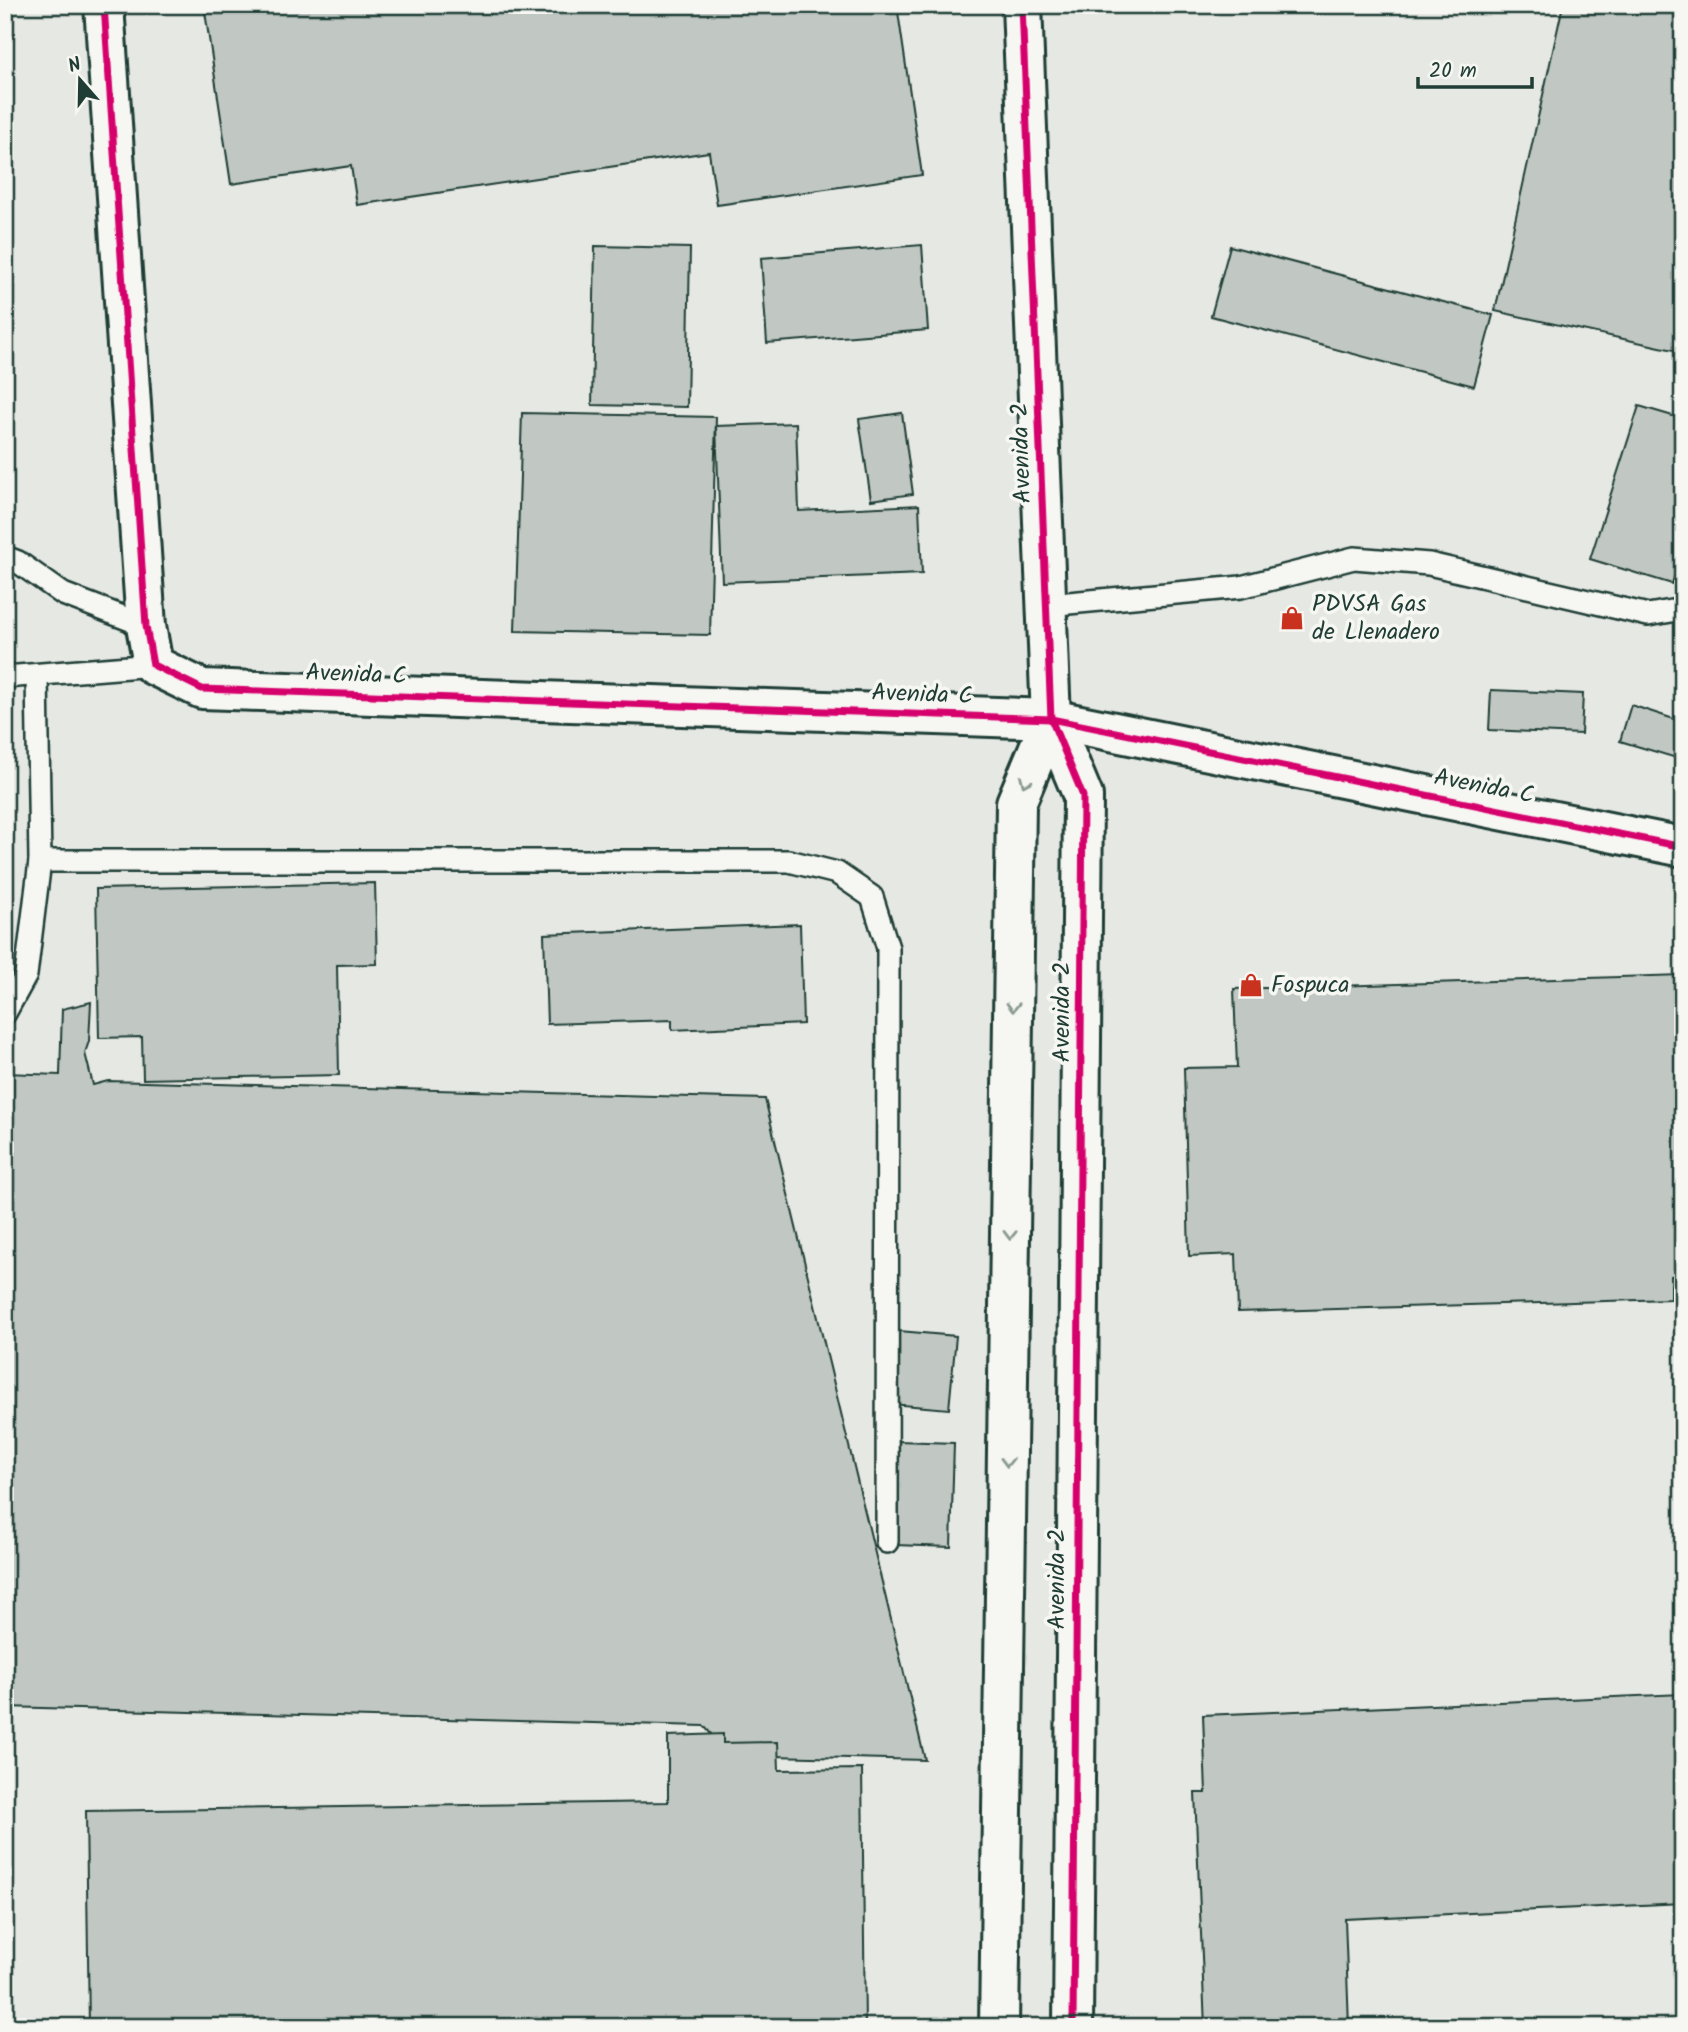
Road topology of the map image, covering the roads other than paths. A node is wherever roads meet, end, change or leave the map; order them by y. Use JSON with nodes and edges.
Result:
{"nodes":[{"id":1,"x":104,"y":5,"type":"edge"},
{"id":2,"x":1022,"y":5,"type":"edge"},
{"id":3,"x":5,"y":557,"type":"edge"},
{"id":4,"x":1047,"y":605,"type":"junction"},
{"id":5,"x":1683,"y":609,"type":"edge"},
{"id":6,"x":146,"y":626,"type":"junction"},
{"id":7,"x":153,"y":665,"type":"junction"},
{"id":8,"x":37,"y":676,"type":"junction"},
{"id":9,"x":5,"y":677,"type":"edge"},
{"id":10,"x":1051,"y":719,"type":"junction"},
{"id":11,"x":1683,"y":847,"type":"edge"},
{"id":12,"x":40,"y":861,"type":"junction"},
{"id":13,"x":5,"y":1013,"type":"edge"},
{"id":14,"x":887,"y":1542,"type":"dead end"},
{"id":15,"x":999,"y":2027,"type":"edge"},
{"id":16,"x":1073,"y":2027,"type":"edge"}],
"edges":[{"from":1,"to":6,"type":"street"},
{"from":2,"to":4,"type":"street","name":"Avenida 2"},
{"from":3,"to":6,"type":"lane"},
{"from":4,"to":5,"type":"lane"},
{"from":4,"to":10,"type":"street","name":"Avenida 2"},
{"from":6,"to":7,"type":"street"},
{"from":7,"to":8,"type":"lane"},
{"from":7,"to":10,"type":"street","name":"Avenida C"},
{"from":8,"to":9,"type":"lane"},
{"from":8,"to":12,"type":"lane"},
{"from":10,"to":11,"type":"street","name":"Avenida C"},
{"from":10,"to":15,"type":"street","name":"Avenida 2","one_way":true},
{"from":10,"to":16,"type":"street","name":"Avenida 2"},
{"from":12,"to":13,"type":"lane"},
{"from":12,"to":14,"type":"lane"}]}
